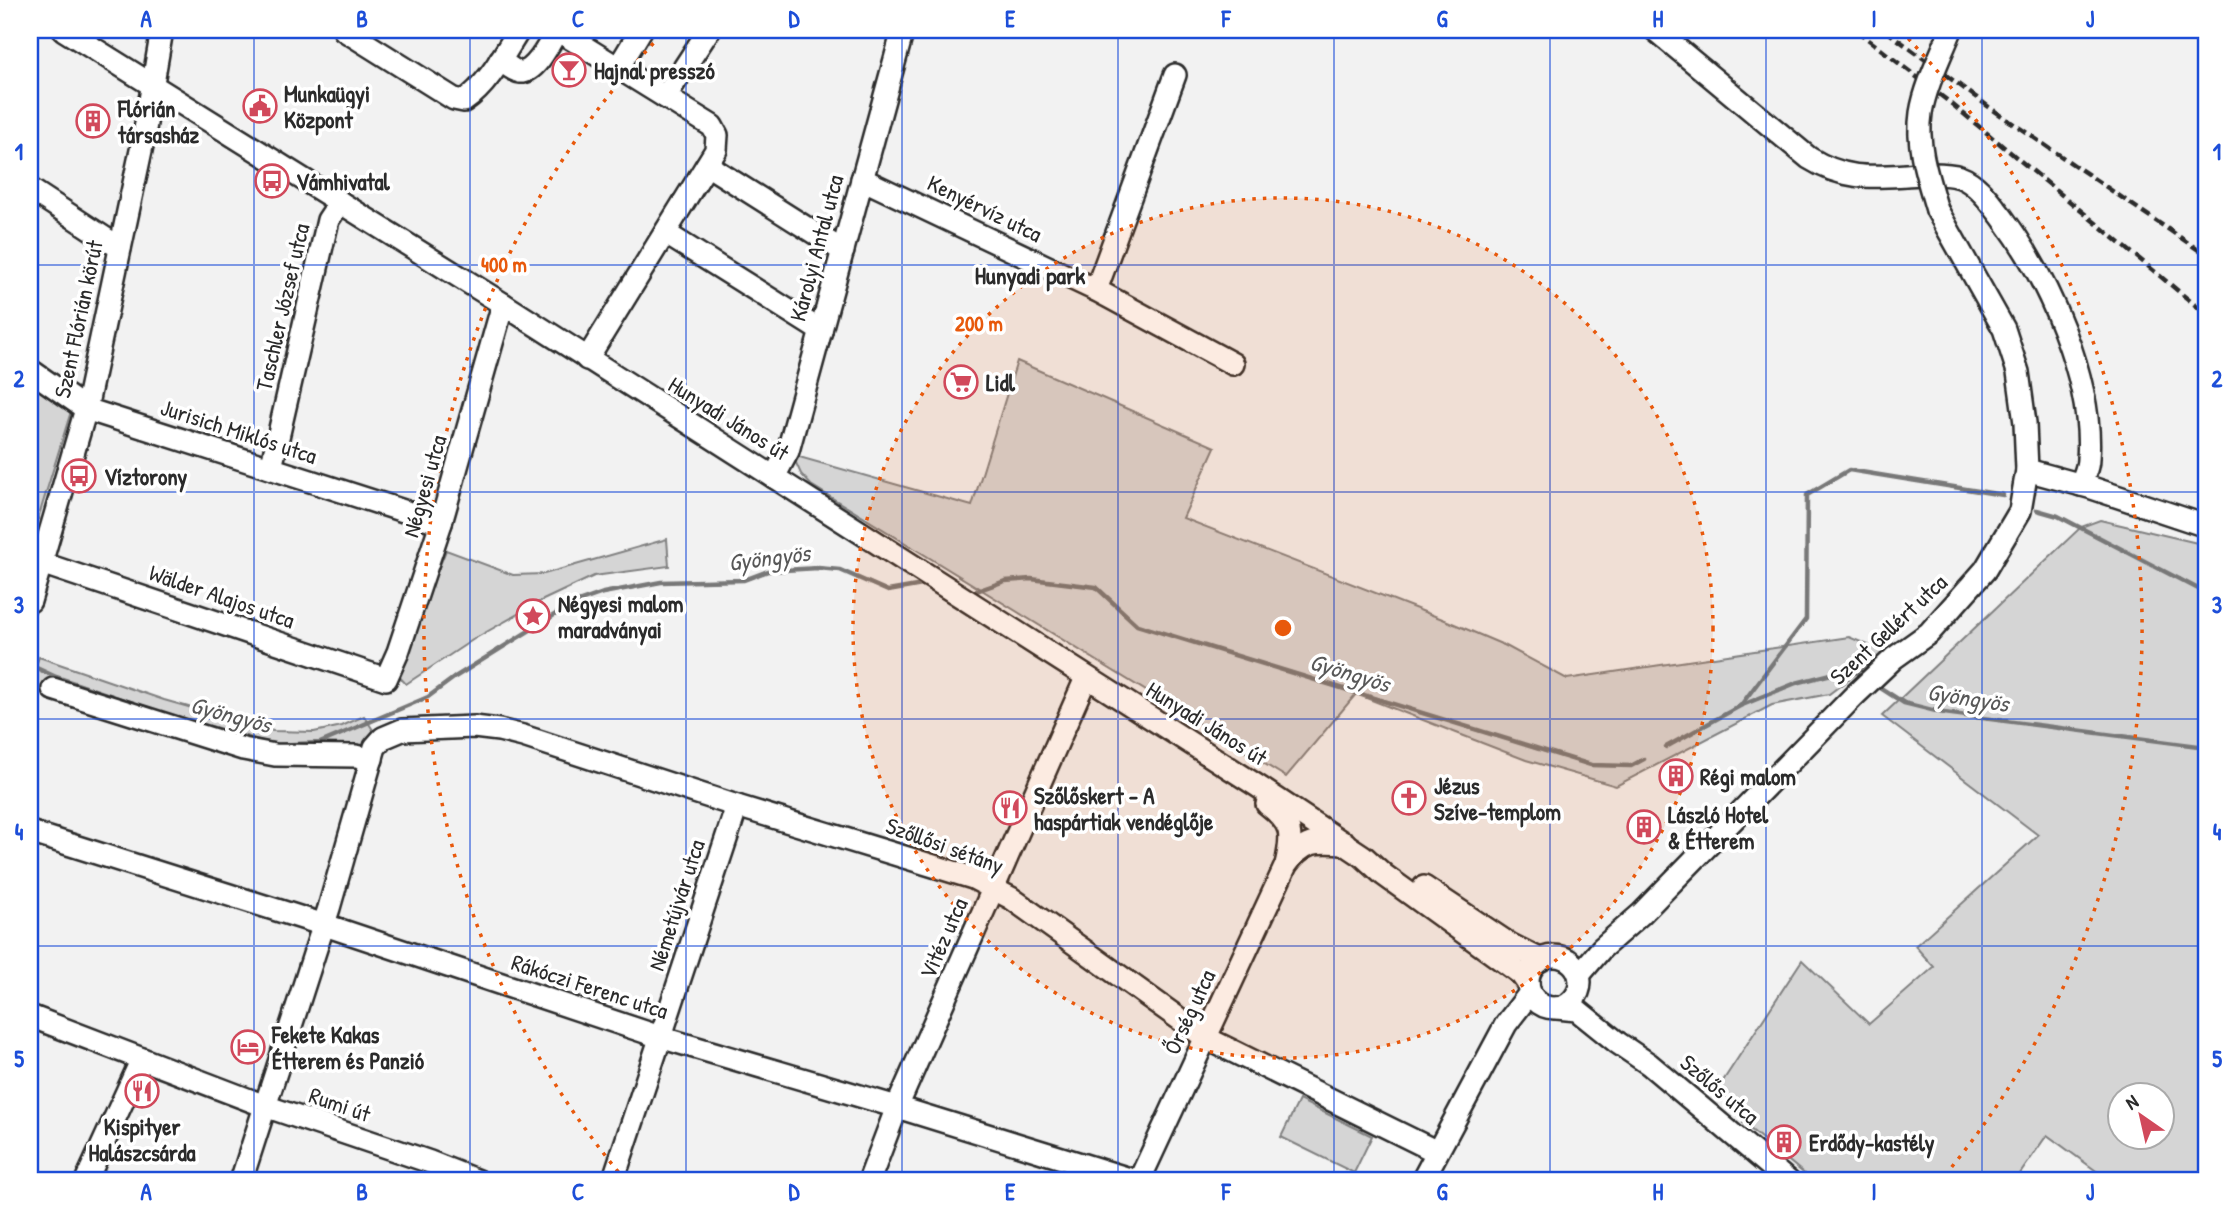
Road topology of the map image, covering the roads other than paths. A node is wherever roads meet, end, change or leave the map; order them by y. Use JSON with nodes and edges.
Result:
{"nodes":[{"id":1,"x":64,"y":30,"type":"edge"},
{"id":2,"x":162,"y":30,"type":"edge"},
{"id":3,"x":344,"y":30,"type":"edge"},
{"id":4,"x":519,"y":30,"type":"edge"},
{"id":5,"x":557,"y":30,"type":"edge"},
{"id":6,"x":641,"y":30,"type":"edge"},
{"id":7,"x":709,"y":30,"type":"edge"},
{"id":8,"x":903,"y":30,"type":"edge"},
{"id":9,"x":1655,"y":30,"type":"edge"},
{"id":10,"x":1951,"y":30,"type":"edge"},
{"id":11,"x":500,"y":60,"type":"junction"},
{"id":12,"x":618,"y":68,"type":"junction"},
{"id":13,"x":1175,"y":75,"type":"dead end"},
{"id":14,"x":152,"y":86,"type":"junction"},
{"id":15,"x":665,"y":97,"type":"junction"},
{"id":16,"x":707,"y":165,"type":"junction"},
{"id":17,"x":862,"y":179,"type":"junction"},
{"id":18,"x":30,"y":189,"type":"edge"},
{"id":19,"x":340,"y":202,"type":"junction"},
{"id":20,"x":665,"y":233,"type":"junction"},
{"id":21,"x":120,"y":248,"type":"junction"},
{"id":22,"x":843,"y":251,"type":"junction"},
{"id":23,"x":1096,"y":290,"type":"junction"},
{"id":24,"x":503,"y":304,"type":"junction"},
{"id":25,"x":821,"y":331,"type":"junction"},
{"id":26,"x":587,"y":359,"type":"junction"},
{"id":27,"x":1233,"y":364,"type":"dead end"},
{"id":28,"x":30,"y":370,"type":"edge"},
{"id":29,"x":86,"y":409,"type":"junction"},
{"id":30,"x":271,"y":468,"type":"junction"},
{"id":31,"x":2027,"y":470,"type":"junction"},
{"id":32,"x":774,"y":477,"type":"junction"},
{"id":33,"x":2081,"y":485,"type":"junction"},
{"id":34,"x":441,"y":523,"type":"junction"},
{"id":35,"x":2206,"y":526,"type":"edge"},
{"id":36,"x":41,"y":563,"type":"junction"},
{"id":37,"x":30,"y":601,"type":"edge"},
{"id":38,"x":1086,"y":678,"type":"junction"},
{"id":39,"x":386,"y":679,"type":"joint"},
{"id":40,"x":53,"y":689,"type":"dead end"},
{"id":41,"x":372,"y":759,"type":"junction"},
{"id":42,"x":1256,"y":785,"type":"junction"},
{"id":43,"x":737,"y":806,"type":"junction"},
{"id":44,"x":30,"y":832,"type":"edge"},
{"id":45,"x":1345,"y":843,"type":"junction"},
{"id":46,"x":1363,"y":856,"type":"junction"},
{"id":47,"x":1286,"y":865,"type":"junction"},
{"id":48,"x":994,"y":887,"type":"junction"},
{"id":49,"x":323,"y":925,"type":"junction"},
{"id":50,"x":1541,"y":960,"type":"junction"},
{"id":51,"x":1575,"y":975,"type":"junction"},
{"id":52,"x":1530,"y":988,"type":"junction"},
{"id":53,"x":1552,"y":1008,"type":"junction"},
{"id":54,"x":30,"y":1016,"type":"edge"},
{"id":55,"x":660,"y":1037,"type":"junction"},
{"id":56,"x":1206,"y":1038,"type":"junction"},
{"id":57,"x":142,"y":1059,"type":"junction"},
{"id":58,"x":1649,"y":1064,"type":"junction"},
{"id":59,"x":1474,"y":1086,"type":"junction"},
{"id":60,"x":265,"y":1107,"type":"junction"},
{"id":61,"x":898,"y":1107,"type":"junction"},
{"id":62,"x":1437,"y":1152,"type":"junction"},
{"id":63,"x":427,"y":1172,"type":"edge"},
{"id":64,"x":86,"y":1181,"type":"edge"},
{"id":65,"x":242,"y":1181,"type":"edge"},
{"id":66,"x":478,"y":1181,"type":"edge"},
{"id":67,"x":613,"y":1181,"type":"edge"},
{"id":68,"x":869,"y":1181,"type":"edge"},
{"id":69,"x":1137,"y":1181,"type":"edge"},
{"id":70,"x":1422,"y":1181,"type":"edge"},
{"id":71,"x":1788,"y":1181,"type":"edge"}],
"edges":[{"from":1,"to":14,"type":"street","name":"Hunyadi János út"},
{"from":2,"to":14,"type":"street","name":"Szent Flórián körút"},
{"from":3,"to":11,"type":"street"},
{"from":4,"to":11,"type":"street"},
{"from":5,"to":11,"type":"street"},
{"from":5,"to":12,"type":"street"},
{"from":6,"to":12,"type":"street"},
{"from":7,"to":15,"type":"street"},
{"from":8,"to":17,"type":"street","name":"Károlyi Antal utca"},
{"from":9,"to":33,"type":"street"},
{"from":10,"to":31,"type":"street","name":"Szent Gellért utca","bridge":true},
{"from":12,"to":15,"type":"street"},
{"from":13,"to":23,"type":"street"},
{"from":14,"to":19,"type":"street","name":"Hunyadi János út"},
{"from":14,"to":21,"type":"street","name":"Szent Flórián körút"},
{"from":15,"to":16,"type":"street"},
{"from":16,"to":20,"type":"street"},
{"from":16,"to":22,"type":"street"},
{"from":17,"to":22,"type":"street","name":"Károlyi Antal utca"},
{"from":17,"to":23,"type":"street","name":"Kenyérvíz utca"},
{"from":18,"to":21,"type":"street"},
{"from":19,"to":24,"type":"street","name":"Hunyadi János út"},
{"from":19,"to":30,"type":"street","name":"Taschler József utca"},
{"from":20,"to":25,"type":"street"},
{"from":20,"to":26,"type":"street"},
{"from":21,"to":29,"type":"street","name":"Szent Flórián körút"},
{"from":22,"to":25,"type":"street","name":"Károlyi Antal utca"},
{"from":23,"to":27,"type":"street","name":"Kenyérvíz utca"},
{"from":24,"to":26,"type":"street","name":"Hunyadi János út"},
{"from":24,"to":34,"type":"street","name":"Négyesi utca"},
{"from":25,"to":32,"type":"street","name":"Károlyi Antal utca"},
{"from":26,"to":32,"type":"street","name":"Hunyadi János út"},
{"from":28,"to":29,"type":"street","name":"Jurisich Miklós utca"},
{"from":29,"to":30,"type":"street","name":"Jurisich Miklós utca"},
{"from":29,"to":36,"type":"street","name":"Szent Flórián körút"},
{"from":30,"to":34,"type":"street","name":"Jurisich Miklós utca"},
{"from":31,"to":33,"type":"street"},
{"from":31,"to":51,"type":"street","name":"Szent Gellért utca"},
{"from":32,"to":38,"type":"street","name":"Hunyadi János út"},
{"from":33,"to":35,"type":"street"},
{"from":34,"to":39,"type":"street","name":"Négyesi utca"},
{"from":36,"to":37,"type":"street","name":"Szent Flórián körút"},
{"from":36,"to":39,"type":"street","name":"Wälder Alajos utca"},
{"from":38,"to":42,"type":"street","name":"Hunyadi János út"},
{"from":38,"to":48,"type":"street","name":"Vitéz utca"},
{"from":40,"to":41,"type":"street"},
{"from":41,"to":43,"type":"street","name":"Szőllősi sétány"},
{"from":41,"to":49,"type":"street"},
{"from":42,"to":45,"type":"street","name":"Hunyadi János út"},
{"from":42,"to":47,"type":"street","name":"Őrség utca"},
{"from":43,"to":48,"type":"street","name":"Szőllősi sétány"},
{"from":43,"to":55,"type":"street","name":"Németújvár utca"},
{"from":44,"to":49,"type":"street","name":"Rákóczi Ferenc utca"},
{"from":45,"to":46,"type":"street","name":"Hunyadi János út"},
{"from":45,"to":47,"type":"street","name":"Őrség utca"},
{"from":46,"to":50,"type":"street","name":"Hunyadi János út"},
{"from":46,"to":52,"type":"street","name":"Hunyadi János út"},
{"from":47,"to":56,"type":"street","name":"Őrség utca"},
{"from":48,"to":56,"type":"street","name":"Szőllősi sétány"},
{"from":48,"to":61,"type":"street","name":"Vitéz utca"},
{"from":49,"to":55,"type":"street","name":"Rákóczi Ferenc utca"},
{"from":49,"to":60,"type":"street"},
{"from":50,"to":51,"type":"street"},
{"from":50,"to":52,"type":"street"},
{"from":51,"to":53,"type":"street"},
{"from":51,"to":58,"type":"street","name":"Szőlős utca"},
{"from":52,"to":53,"type":"street"},
{"from":52,"to":59,"type":"street"},
{"from":53,"to":58,"type":"street","name":"Szőlős utca"},
{"from":53,"to":59,"type":"street"},
{"from":54,"to":57,"type":"street","name":"Rumi út"},
{"from":55,"to":61,"type":"street","name":"Rákóczi Ferenc utca"},
{"from":55,"to":67,"type":"street","name":"Németújvár utca"},
{"from":56,"to":62,"type":"street","name":"Szőllősi sétány"},
{"from":56,"to":69,"type":"street","name":"Őrség utca"},
{"from":57,"to":60,"type":"street","name":"Rumi út"},
{"from":57,"to":64,"type":"street"},
{"from":58,"to":71,"type":"street","name":"Szőlős utca"},
{"from":59,"to":62,"type":"street"},
{"from":60,"to":63,"type":"street","name":"Rumi út"},
{"from":60,"to":65,"type":"street"},
{"from":61,"to":68,"type":"street","name":"Vitéz utca"},
{"from":61,"to":69,"type":"street","name":"Rákóczi Ferenc utca"},
{"from":62,"to":70,"type":"street"},
{"from":63,"to":66,"type":"street","name":"Rumi út"}]}
